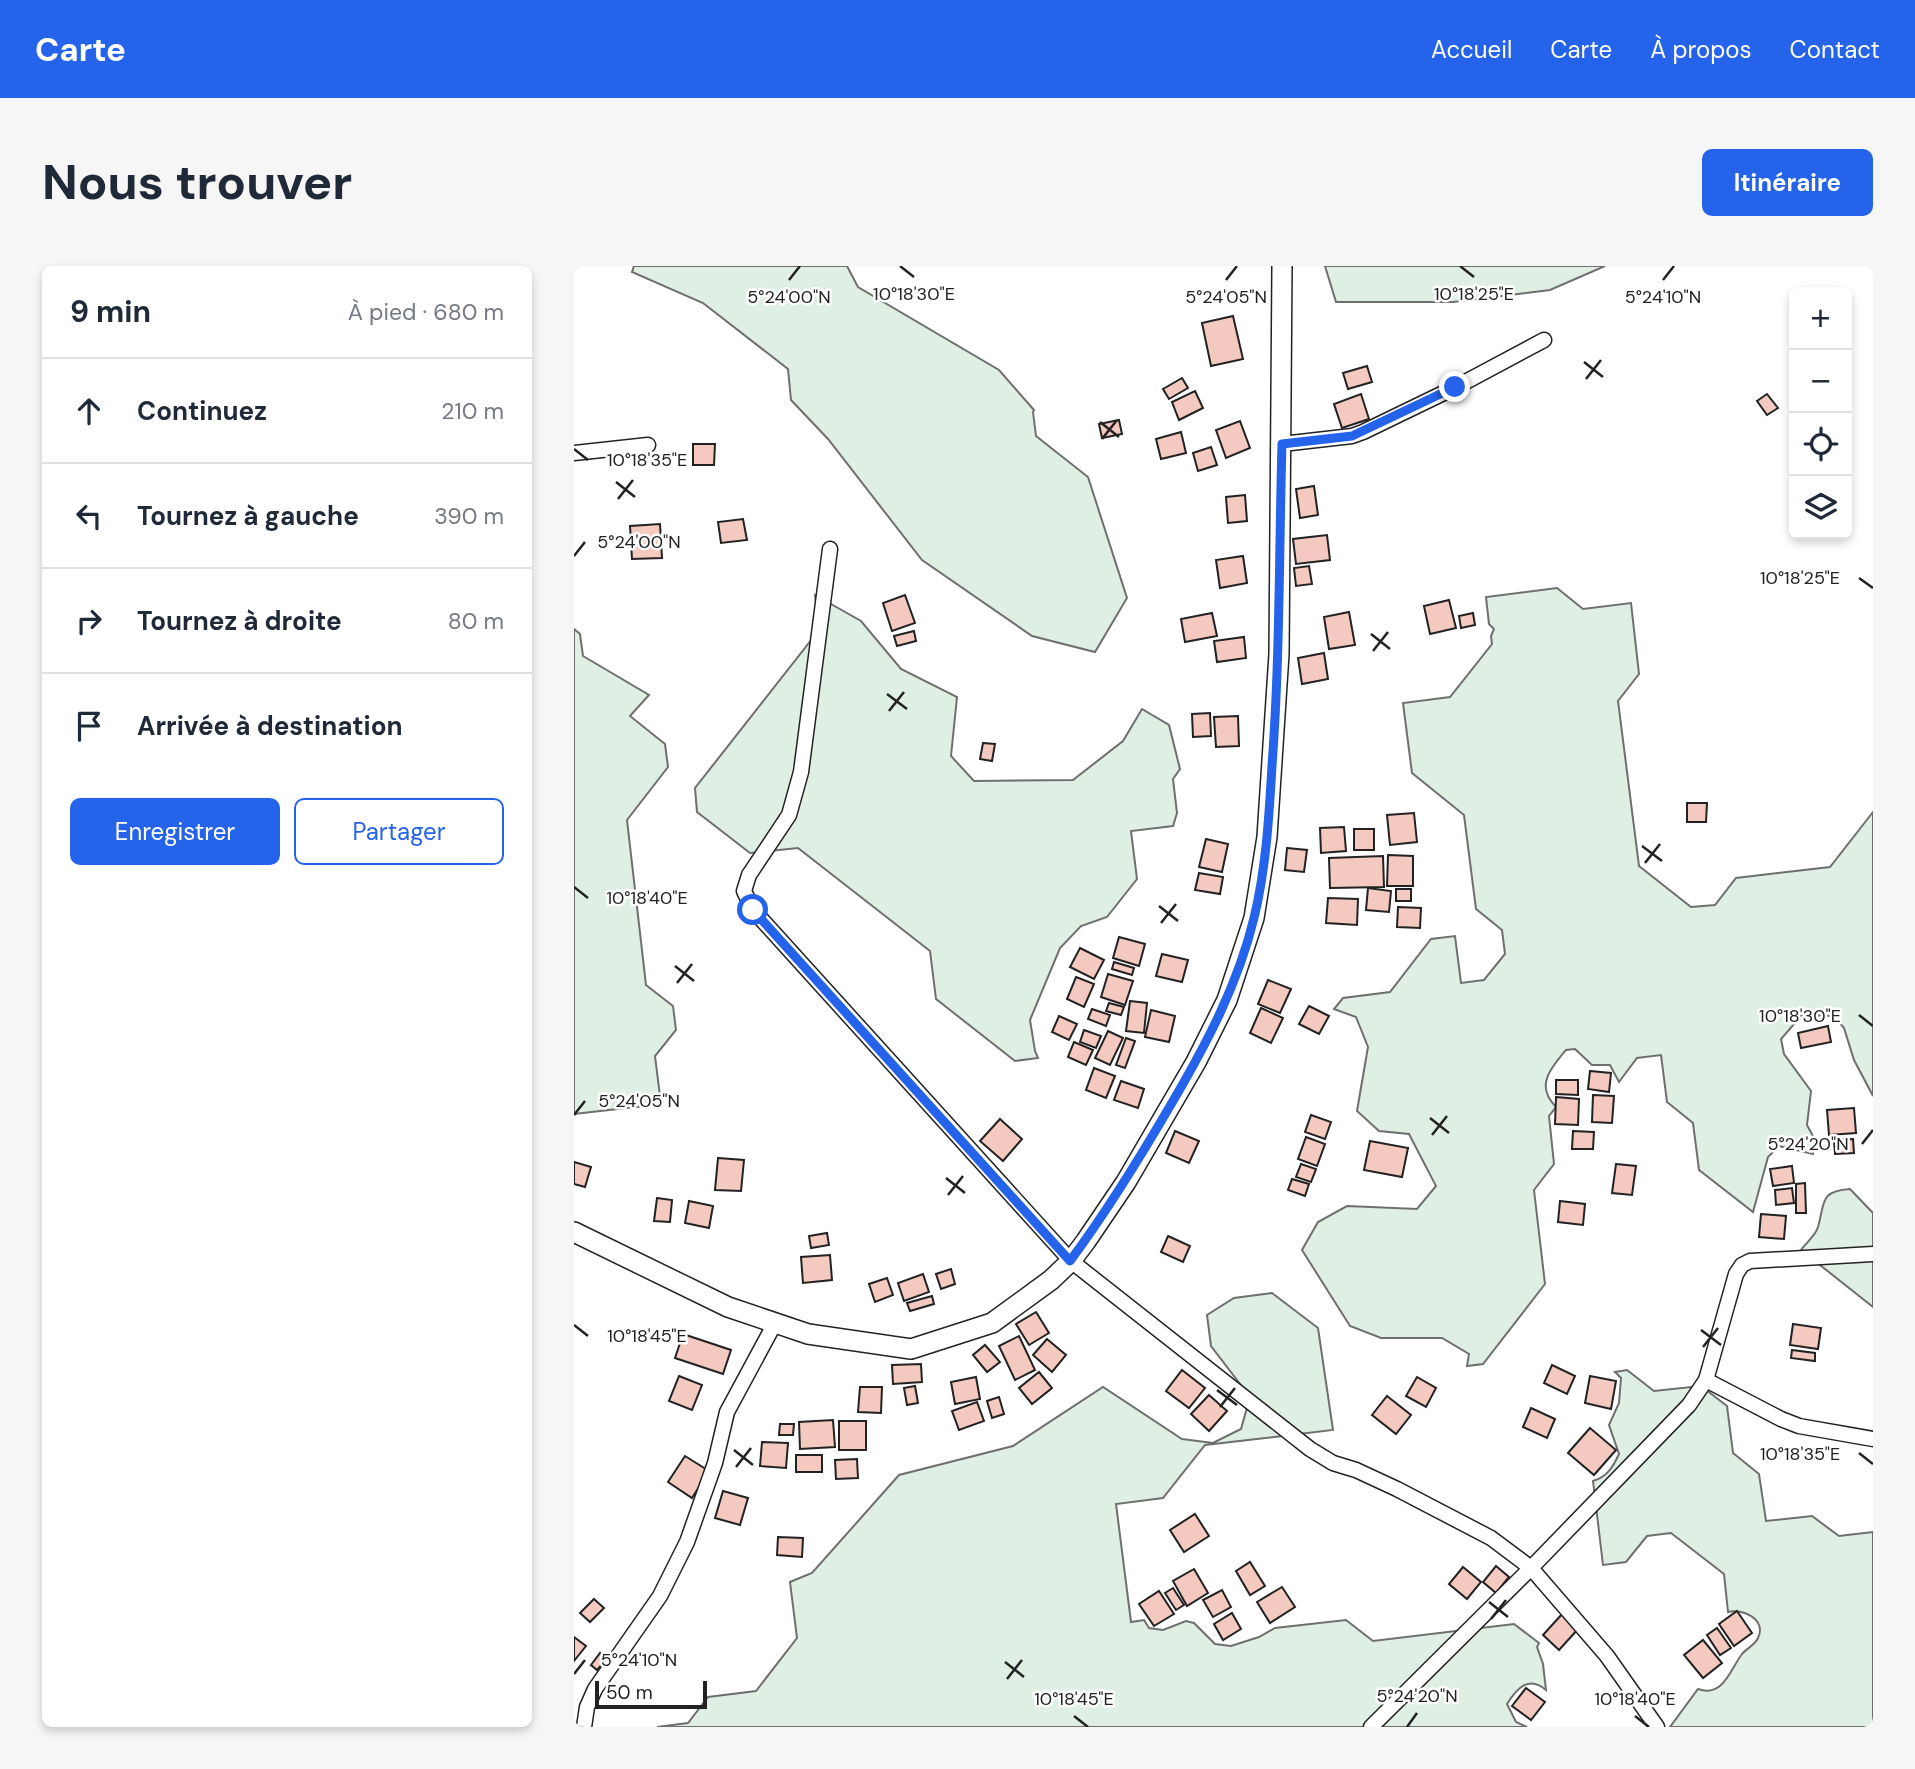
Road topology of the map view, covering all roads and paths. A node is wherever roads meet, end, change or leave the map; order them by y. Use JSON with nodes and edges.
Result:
{"nodes":[{"id":1,"x":1282,"y":266,"type":"edge"},
{"id":2,"x":1544,"y":340,"type":"dead end"},
{"id":3,"x":1282,"y":444,"type":"junction"},
{"id":4,"x":648,"y":445,"type":"dead end"},
{"id":5,"x":574,"y":453,"type":"edge"},
{"id":6,"x":830,"y":550,"type":"dead end"},
{"id":7,"x":574,"y":1232,"type":"edge"},
{"id":8,"x":1873,"y":1254,"type":"edge"},
{"id":9,"x":1070,"y":1261,"type":"junction"},
{"id":10,"x":775,"y":1323,"type":"junction"},
{"id":11,"x":1706,"y":1380,"type":"junction"},
{"id":12,"x":1873,"y":1439,"type":"edge"},
{"id":13,"x":1531,"y":1568,"type":"junction"},
{"id":14,"x":584,"y":1727,"type":"edge"},
{"id":15,"x":1371,"y":1727,"type":"edge"},
{"id":16,"x":1657,"y":1727,"type":"edge"}],
"edges":[{"from":1,"to":3,"type":"main road"},
{"from":2,"to":3,"type":"street"},
{"from":3,"to":9,"type":"main road"},
{"from":4,"to":5,"type":"street"},
{"from":6,"to":9,"type":"street"},
{"from":7,"to":10,"type":"main road"},
{"from":8,"to":11,"type":"street"},
{"from":9,"to":10,"type":"main road"},
{"from":9,"to":13,"type":"street"},
{"from":10,"to":14,"type":"street"},
{"from":11,"to":12,"type":"street"},
{"from":11,"to":13,"type":"street"},
{"from":13,"to":15,"type":"street"},
{"from":13,"to":16,"type":"street"}]}
